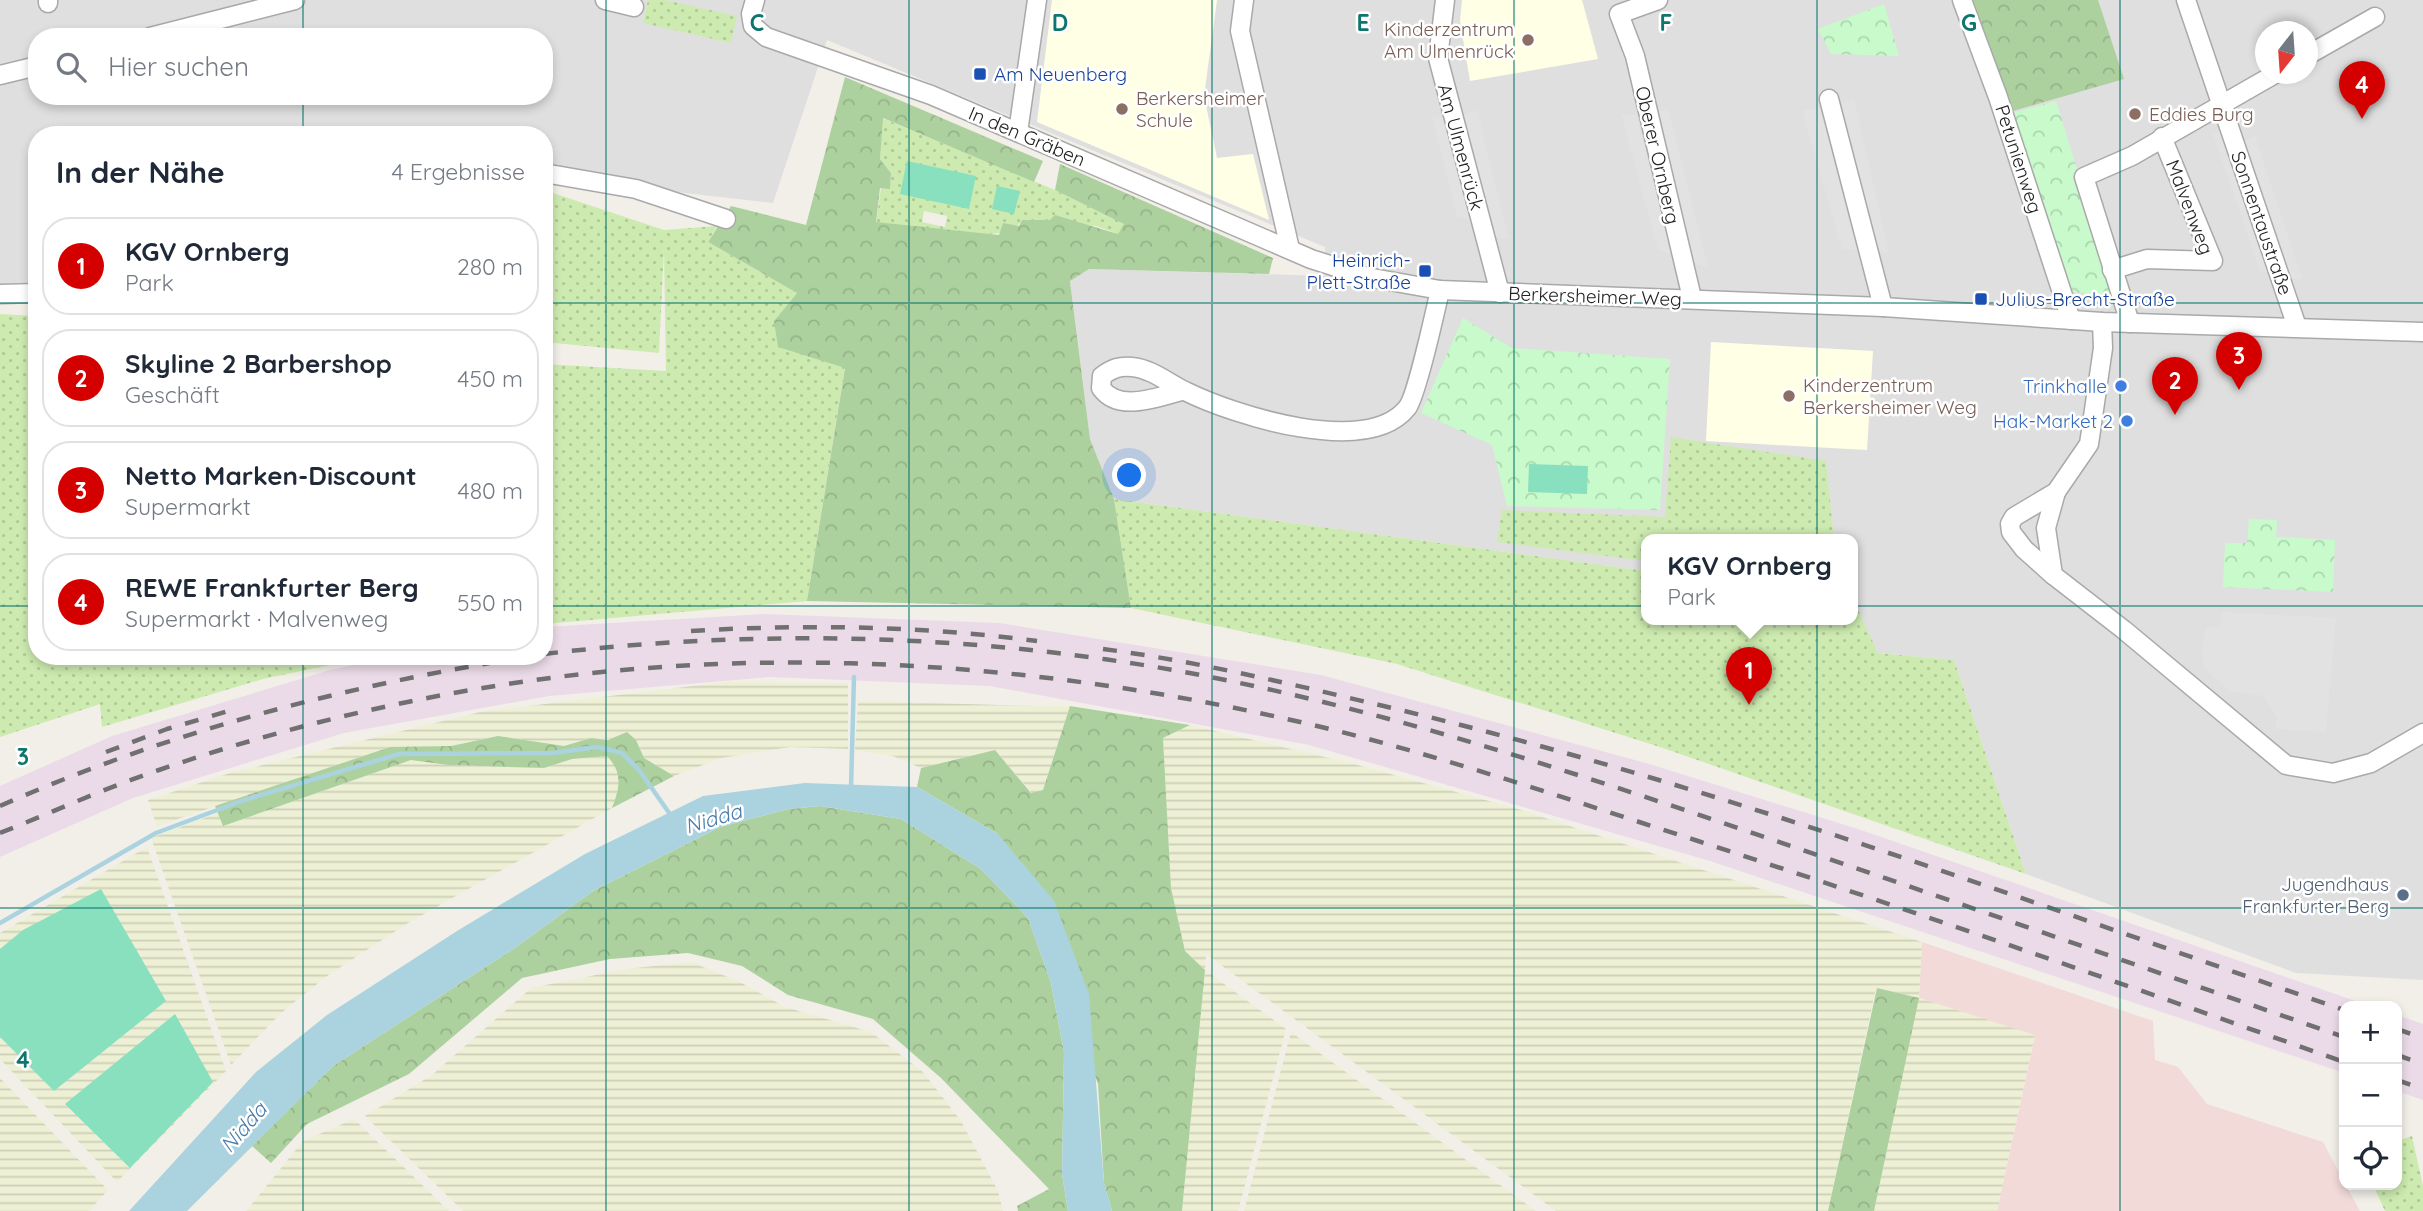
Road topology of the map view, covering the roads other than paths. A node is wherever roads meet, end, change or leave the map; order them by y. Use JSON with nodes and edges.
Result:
{"nodes":[{"id":1,"x":295,"y":0,"type":"edge"},
{"id":2,"x":605,"y":0,"type":"edge"},
{"id":3,"x":1037,"y":0,"type":"edge"},
{"id":4,"x":1244,"y":0,"type":"edge"},
{"id":5,"x":1445,"y":0,"type":"edge"},
{"id":6,"x":1658,"y":0,"type":"edge"},
{"id":7,"x":1962,"y":0,"type":"edge"},
{"id":8,"x":2186,"y":0,"type":"edge"},
{"id":9,"x":634,"y":6,"type":"dead end"},
{"id":10,"x":753,"y":7,"type":"edge"},
{"id":11,"x":1617,"y":7,"type":"edge"},
{"id":12,"x":2375,"y":18,"type":"dead end"},
{"id":13,"x":185,"y":28,"type":"edge"},
{"id":14,"x":2318,"y":49,"type":"edge"},
{"id":15,"x":28,"y":68,"type":"edge"},
{"id":16,"x":0,"y":75,"type":"edge"},
{"id":17,"x":2257,"y":84,"type":"edge"},
{"id":18,"x":1829,"y":99,"type":"dead end"},
{"id":19,"x":2221,"y":104,"type":"junction"},
{"id":20,"x":1018,"y":132,"type":"junction"},
{"id":21,"x":2162,"y":137,"type":"junction"},
{"id":22,"x":553,"y":175,"type":"edge"},
{"id":23,"x":726,"y":219,"type":"dead end"},
{"id":24,"x":1290,"y":249,"type":"junction"},
{"id":25,"x":1311,"y":259,"type":"joint"},
{"id":26,"x":2112,"y":270,"type":"junction"},
{"id":27,"x":1440,"y":290,"type":"junction"},
{"id":28,"x":28,"y":293,"type":"edge"},
{"id":29,"x":1500,"y":293,"type":"junction"},
{"id":30,"x":0,"y":294,"type":"edge"},
{"id":31,"x":1692,"y":298,"type":"junction"},
{"id":32,"x":1883,"y":307,"type":"junction"},
{"id":33,"x":2071,"y":320,"type":"junction"},
{"id":34,"x":2102,"y":322,"type":"junction"},
{"id":35,"x":2130,"y":323,"type":"junction"},
{"id":36,"x":2297,"y":327,"type":"junction"},
{"id":37,"x":2423,"y":332,"type":"edge"},
{"id":38,"x":1182,"y":391,"type":"dead end"},
{"id":39,"x":2056,"y":492,"type":"junction"},
{"id":40,"x":2053,"y":575,"type":"junction"},
{"id":41,"x":2423,"y":733,"type":"edge"}],
"edges":[{"from":1,"to":13,"type":"street"},
{"from":2,"to":9,"type":"street"},
{"from":3,"to":20,"type":"street"},
{"from":4,"to":24,"type":"street"},
{"from":5,"to":29,"type":"street","name":"Am Ulmenrück"},
{"from":6,"to":11,"type":"street","name":"Oberer Ornberg"},
{"from":7,"to":33,"type":"street","name":"Petunienweg"},
{"from":8,"to":19,"type":"street","name":"Sonnentaustraße"},
{"from":10,"to":20,"type":"street","name":"In den Gräben"},
{"from":11,"to":31,"type":"street","name":"Oberer Ornberg"},
{"from":12,"to":14,"type":"street"},
{"from":15,"to":16,"type":"street"},
{"from":17,"to":19,"type":"street","name":"Malvenweg"},
{"from":18,"to":32,"type":"street"},
{"from":19,"to":21,"type":"street","name":"Malvenweg"},
{"from":19,"to":36,"type":"street","name":"Sonnentaustraße"},
{"from":20,"to":24,"type":"street","name":"In den Gräben"},
{"from":21,"to":26,"type":"street","name":"Malvenweg"},
{"from":21,"to":26,"type":"street","name":"Malvenweg"},
{"from":22,"to":23,"type":"street"},
{"from":24,"to":25,"type":"street","name":"In den Gräben"},
{"from":25,"to":27,"type":"street","name":"Berkersheimer Weg"},
{"from":26,"to":35,"type":"street","name":"Malvenweg"},
{"from":27,"to":29,"type":"street","name":"Berkersheimer Weg"},
{"from":27,"to":38,"type":"street"},
{"from":28,"to":30,"type":"street"},
{"from":29,"to":31,"type":"street","name":"Berkersheimer Weg"},
{"from":31,"to":32,"type":"street","name":"Berkersheimer Weg"},
{"from":32,"to":33,"type":"street","name":"Berkersheimer Weg"},
{"from":33,"to":34,"type":"street","name":"Berkersheimer Weg"},
{"from":34,"to":35,"type":"street","name":"Berkersheimer Weg"},
{"from":34,"to":39,"type":"street"},
{"from":35,"to":36,"type":"street","name":"Berkersheimer Weg"},
{"from":36,"to":37,"type":"street","name":"Berkersheimer Weg"},
{"from":39,"to":40,"type":"street"},
{"from":39,"to":40,"type":"street"},
{"from":40,"to":41,"type":"street"}]}
